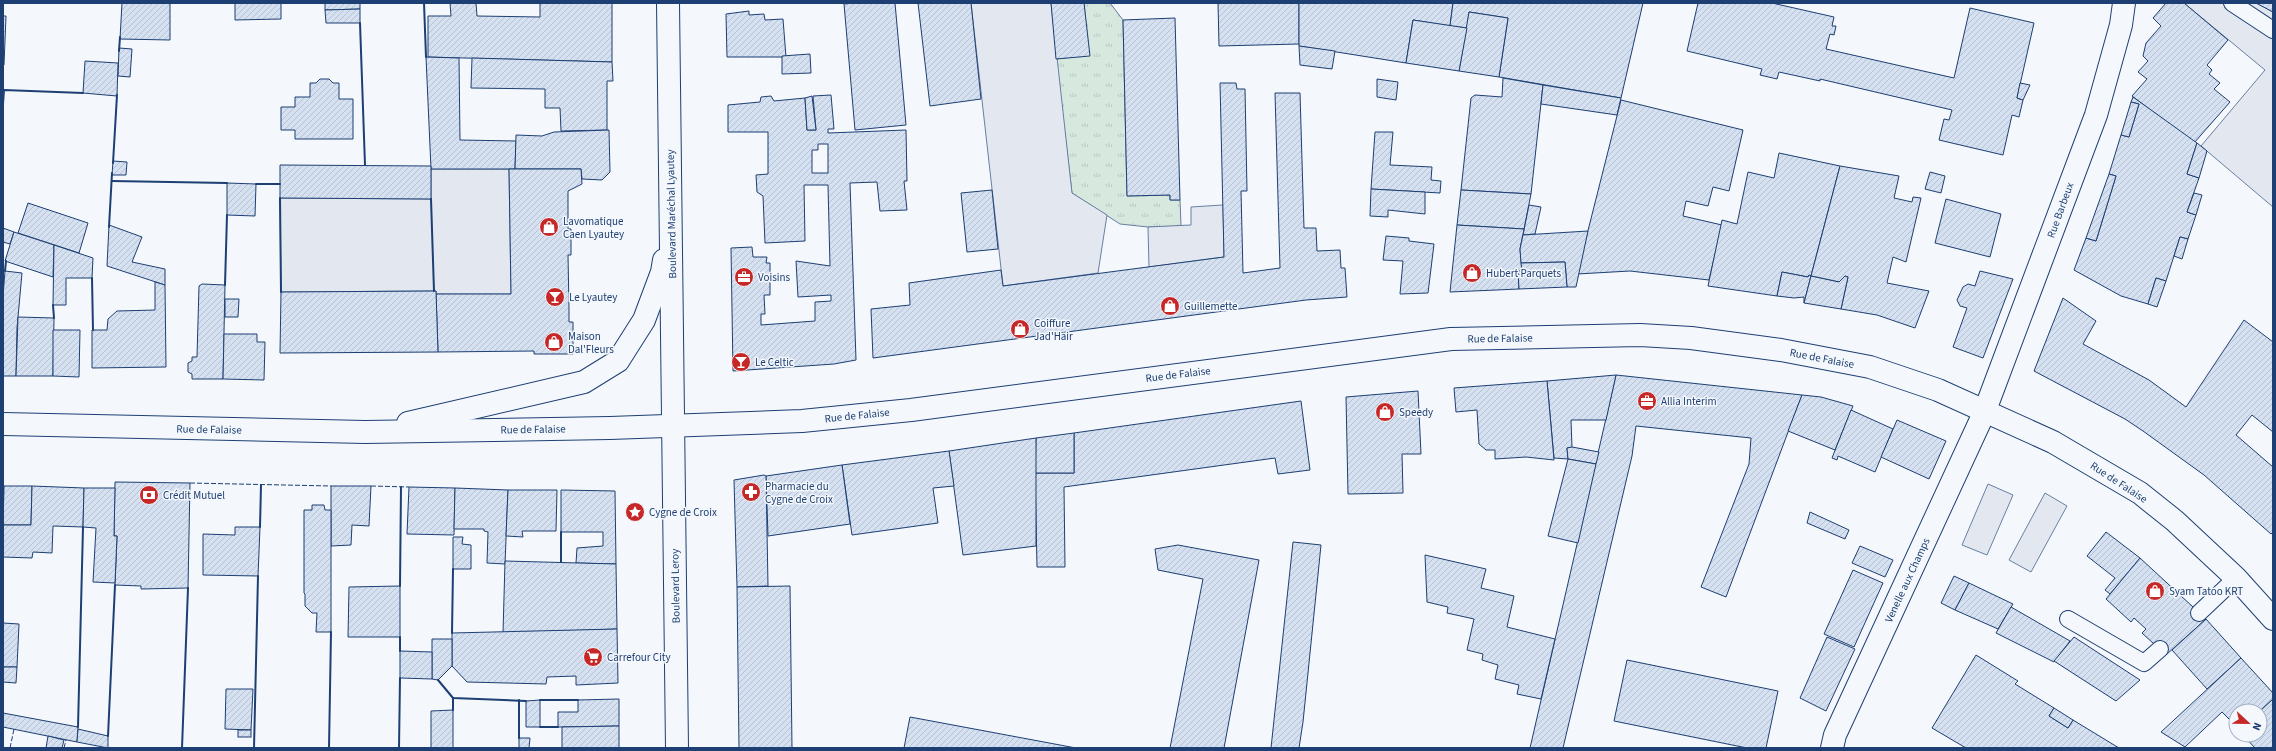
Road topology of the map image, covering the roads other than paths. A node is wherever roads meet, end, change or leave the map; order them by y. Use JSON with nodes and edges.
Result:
{"nodes":[{"id":1,"x":668,"y":3,"type":"edge"},
{"id":2,"x":2124,"y":3,"type":"edge"},
{"id":3,"x":2232,"y":3,"type":"edge"},
{"id":4,"x":2273,"y":30,"type":"edge"},
{"id":5,"x":670,"y":207,"type":"junction"},
{"id":6,"x":1984,"y":413,"type":"junction"},
{"id":7,"x":3,"y":424,"type":"edge"},
{"id":8,"x":674,"y":425,"type":"junction"},
{"id":9,"x":366,"y":432,"type":"junction"},
{"id":10,"x":2236,"y":578,"type":"junction"},
{"id":11,"x":2199,"y":613,"type":"dead end"},
{"id":12,"x":2273,"y":618,"type":"edge"},
{"id":13,"x":2068,"y":619,"type":"dead end"},
{"id":14,"x":2160,"y":649,"type":"dead end"},
{"id":15,"x":678,"y":748,"type":"edge"},
{"id":16,"x":1832,"y":748,"type":"edge"}],
"edges":[{"from":1,"to":5,"type":"main road","name":"Boulevard Maréchal Lyautey"},
{"from":2,"to":6,"type":"main road","name":"Rue Barbeux"},
{"from":3,"to":4,"type":"lane"},
{"from":5,"to":8,"type":"main road","name":"Boulevard Maréchal Lyautey"},
{"from":5,"to":9,"type":"main road"},
{"from":6,"to":8,"type":"main road","name":"Rue de Falaise"},
{"from":6,"to":10,"type":"main road","name":"Rue de Falaise"},
{"from":6,"to":16,"type":"main road","name":"Venelle aux Champs"},
{"from":7,"to":9,"type":"main road","name":"Rue de Falaise"},
{"from":8,"to":9,"type":"main road","name":"Rue de Falaise"},
{"from":8,"to":15,"type":"main road","name":"Boulevard Leroy"},
{"from":10,"to":11,"type":"lane"},
{"from":10,"to":12,"type":"main road","name":"Rue de Falaise"},
{"from":13,"to":14,"type":"lane"}]}
